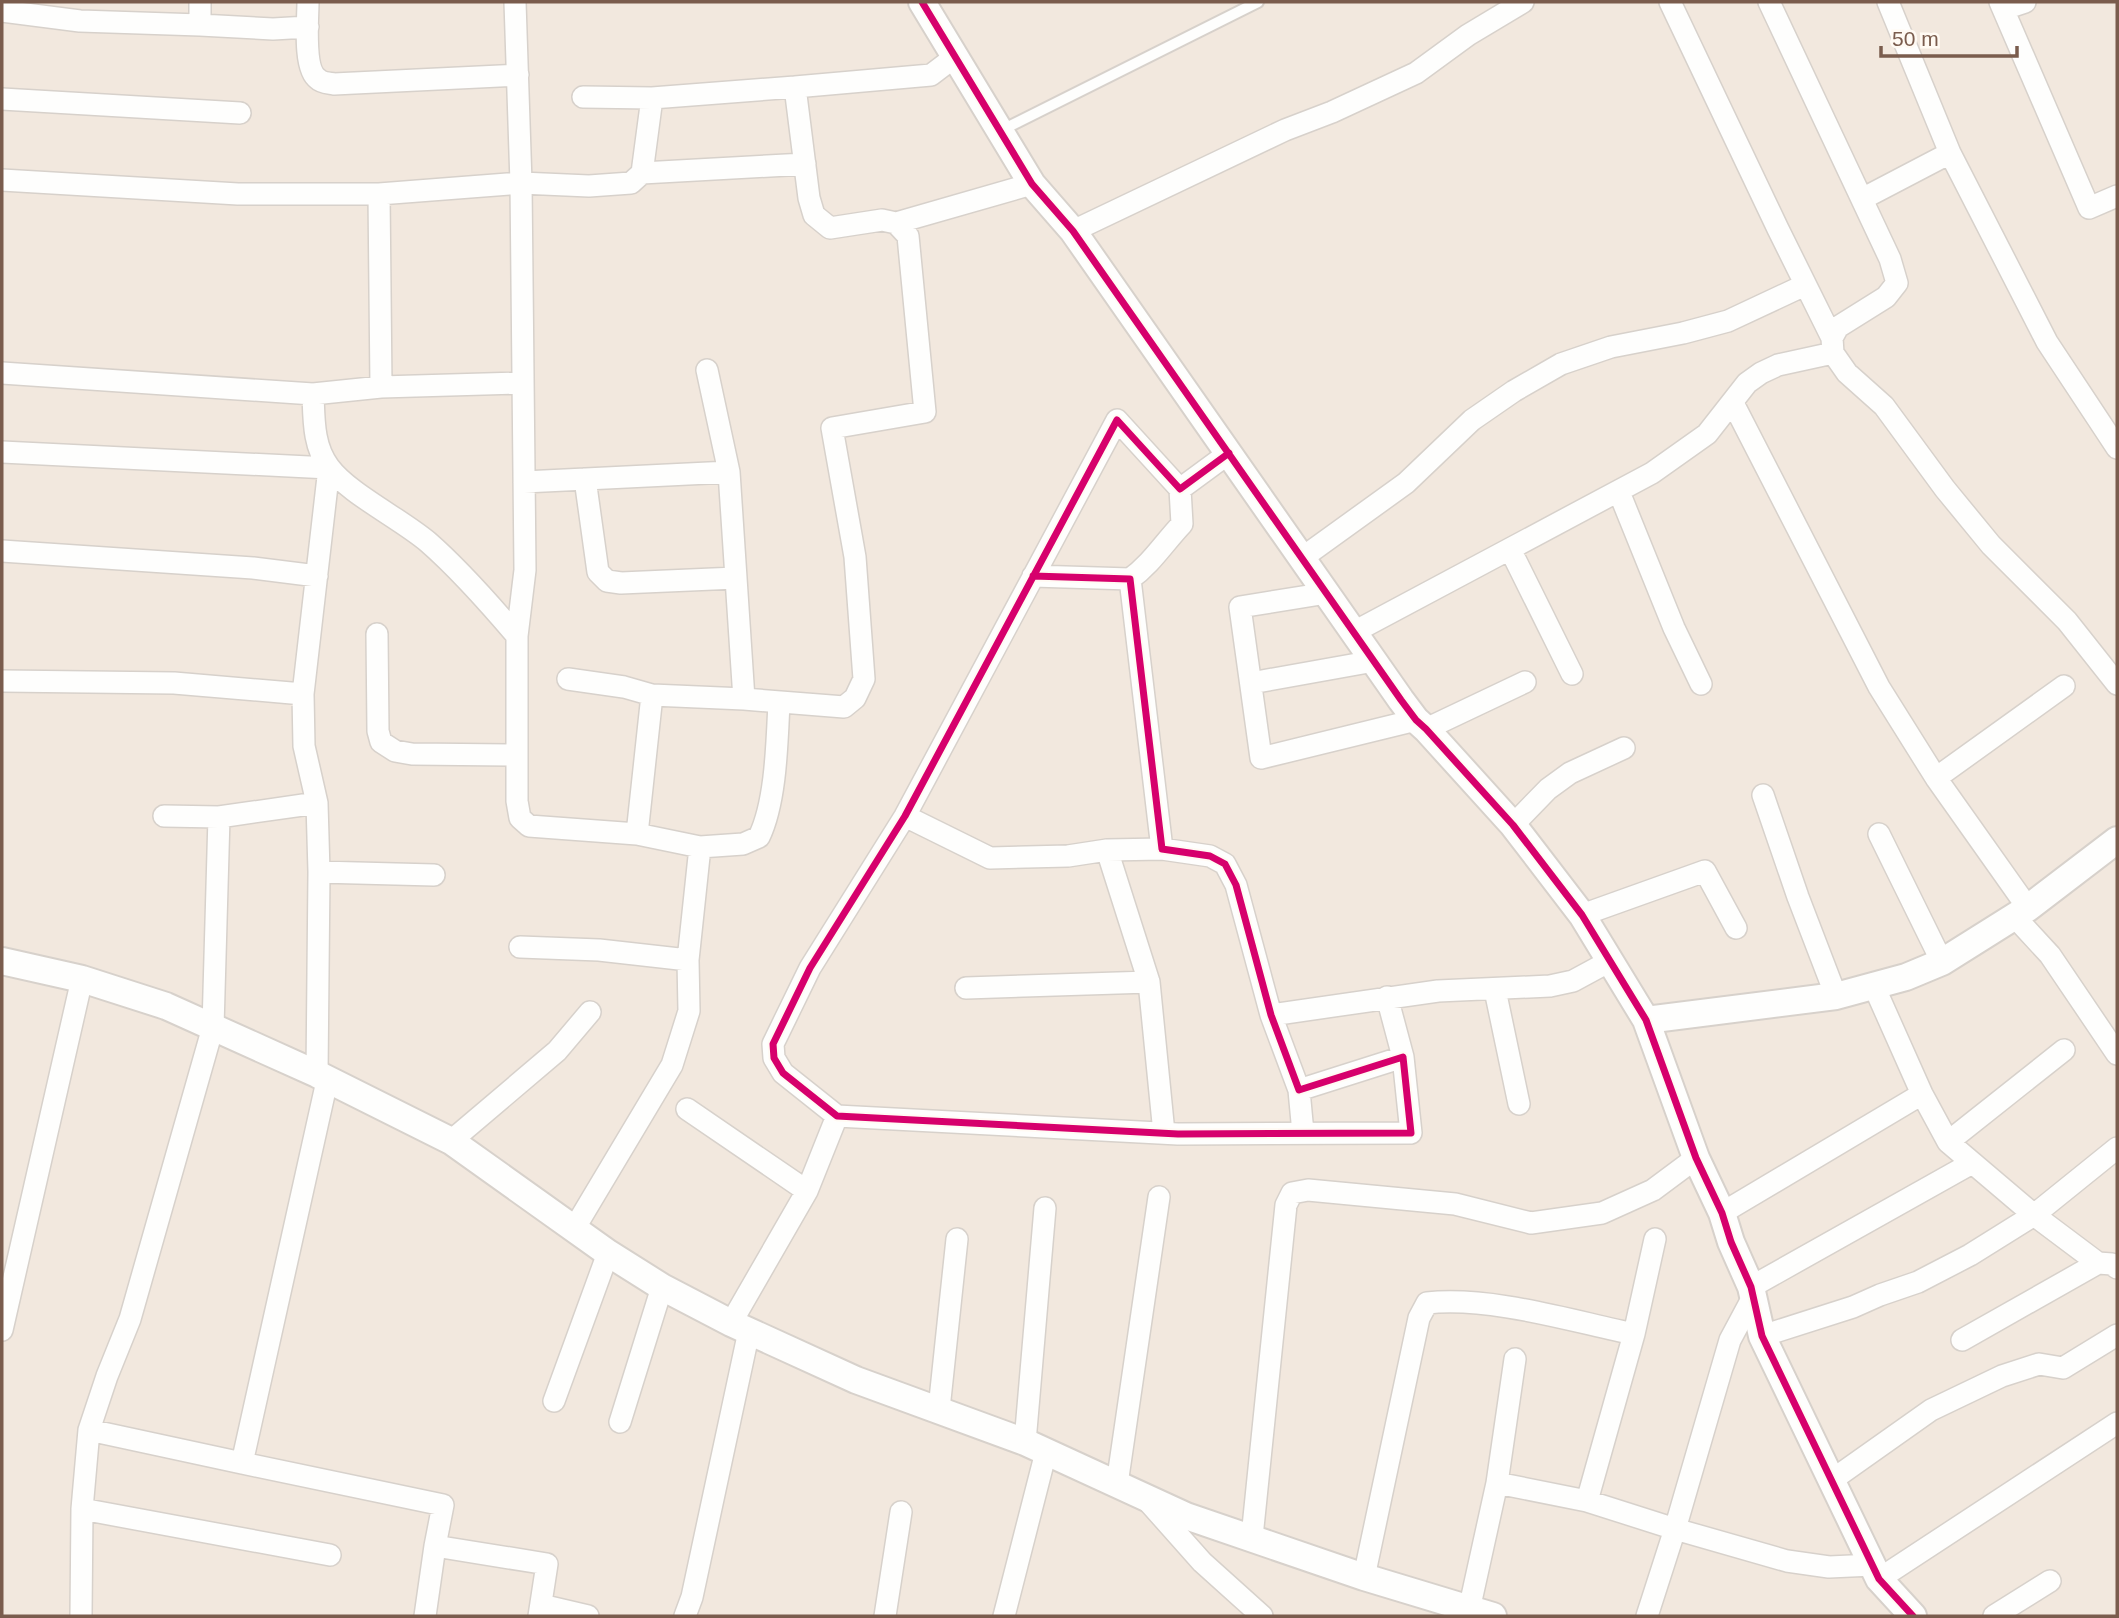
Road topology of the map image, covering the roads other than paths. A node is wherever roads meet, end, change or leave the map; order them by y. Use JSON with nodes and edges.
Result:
{"nodes":[{"id":1,"x":3,"y":2,"type":"edge"},
{"id":2,"x":200,"y":2,"type":"edge"},
{"id":3,"x":308,"y":2,"type":"edge"},
{"id":4,"x":515,"y":2,"type":"edge"},
{"id":5,"x":922,"y":2,"type":"edge"},
{"id":6,"x":1258,"y":2,"type":"edge"},
{"id":7,"x":1523,"y":2,"type":"edge"},
{"id":8,"x":1670,"y":2,"type":"edge"},
{"id":9,"x":1769,"y":2,"type":"edge"},
{"id":10,"x":1888,"y":2,"type":"edge"},
{"id":11,"x":2025,"y":2,"type":"edge"},
{"id":12,"x":2002,"y":6,"type":"edge"},
{"id":13,"x":2,"y":11,"type":"edge"},
{"id":14,"x":2,"y":17,"type":"edge"},
{"id":15,"x":200,"y":25,"type":"junction"},
{"id":16,"x":308,"y":27,"type":"junction"},
{"id":17,"x":956,"y":56,"type":"junction"},
{"id":18,"x":518,"y":75,"type":"junction"},
{"id":19,"x":795,"y":88,"type":"junction"},
{"id":20,"x":583,"y":97,"type":"dead end"},
{"id":21,"x":652,"y":98,"type":"junction"},
{"id":22,"x":2,"y":99,"type":"edge"},
{"id":23,"x":240,"y":113,"type":"dead end"},
{"id":24,"x":1000,"y":131,"type":"junction"},
{"id":25,"x":1950,"y":153,"type":"junction"},
{"id":26,"x":805,"y":164,"type":"junction"},
{"id":27,"x":642,"y":173,"type":"junction"},
{"id":28,"x":2,"y":180,"type":"edge"},
{"id":29,"x":521,"y":183,"type":"junction"},
{"id":30,"x":1032,"y":184,"type":"junction"},
{"id":31,"x":379,"y":194,"type":"junction"},
{"id":32,"x":2117,"y":196,"type":"edge"},
{"id":33,"x":1862,"y":199,"type":"junction"},
{"id":34,"x":896,"y":223,"type":"junction"},
{"id":35,"x":1073,"y":231,"type":"junction"},
{"id":36,"x":1805,"y":285,"type":"junction"},
{"id":37,"x":1832,"y":345,"type":"junction"},
{"id":38,"x":707,"y":370,"type":"dead end"},
{"id":39,"x":2,"y":373,"type":"edge"},
{"id":40,"x":522,"y":383,"type":"junction"},
{"id":41,"x":381,"y":387,"type":"junction"},
{"id":42,"x":313,"y":394,"type":"junction"},
{"id":43,"x":1733,"y":402,"type":"junction"},
{"id":44,"x":2117,"y":448,"type":"edge"},
{"id":45,"x":2,"y":452,"type":"edge"},
{"id":46,"x":1229,"y":453,"type":"junction"},
{"id":47,"x":329,"y":468,"type":"junction"},
{"id":48,"x":729,"y":472,"type":"junction"},
{"id":49,"x":585,"y":479,"type":"junction"},
{"id":50,"x":524,"y":482,"type":"junction"},
{"id":51,"x":1180,"y":489,"type":"junction"},
{"id":52,"x":1619,"y":492,"type":"junction"},
{"id":53,"x":1510,"y":549,"type":"junction"},
{"id":54,"x":2,"y":551,"type":"edge"},
{"id":55,"x":1302,"y":558,"type":"junction"},
{"id":56,"x":317,"y":576,"type":"junction"},
{"id":57,"x":1033,"y":576,"type":"junction"},
{"id":58,"x":736,"y":578,"type":"junction"},
{"id":59,"x":1130,"y":579,"type":"junction"},
{"id":60,"x":1327,"y":593,"type":"junction"},
{"id":61,"x":1354,"y":632,"type":"junction"},
{"id":62,"x":377,"y":634,"type":"dead end"},
{"id":63,"x":517,"y":636,"type":"junction"},
{"id":64,"x":1374,"y":661,"type":"junction"},
{"id":65,"x":1572,"y":674,"type":"dead end"},
{"id":66,"x":568,"y":679,"type":"dead end"},
{"id":67,"x":2,"y":681,"type":"edge"},
{"id":68,"x":1525,"y":682,"type":"dead end"},
{"id":69,"x":1251,"y":683,"type":"junction"},
{"id":70,"x":1701,"y":684,"type":"dead end"},
{"id":71,"x":2117,"y":684,"type":"edge"},
{"id":72,"x":2064,"y":686,"type":"dead end"},
{"id":73,"x":303,"y":694,"type":"junction"},
{"id":74,"x":652,"y":695,"type":"junction"},
{"id":75,"x":744,"y":699,"type":"junction"},
{"id":76,"x":779,"y":702,"type":"junction"},
{"id":77,"x":1421,"y":724,"type":"junction"},
{"id":78,"x":1623,"y":748,"type":"dead end"},
{"id":79,"x":517,"y":755,"type":"junction"},
{"id":80,"x":1936,"y":778,"type":"junction"},
{"id":81,"x":1763,"y":795,"type":"dead end"},
{"id":82,"x":317,"y":803,"type":"junction"},
{"id":83,"x":164,"y":816,"type":"dead end"},
{"id":84,"x":905,"y":816,"type":"junction"},
{"id":85,"x":219,"y":817,"type":"junction"},
{"id":86,"x":1513,"y":825,"type":"junction"},
{"id":87,"x":637,"y":834,"type":"junction"},
{"id":88,"x":1879,"y":834,"type":"dead end"},
{"id":89,"x":2117,"y":840,"type":"edge"},
{"id":90,"x":700,"y":847,"type":"junction"},
{"id":91,"x":1162,"y":849,"type":"junction"},
{"id":92,"x":1107,"y":850,"type":"junction"},
{"id":93,"x":319,"y":872,"type":"junction"},
{"id":94,"x":434,"y":875,"type":"dead end"},
{"id":95,"x":2021,"y":912,"type":"junction"},
{"id":96,"x":1582,"y":915,"type":"junction"},
{"id":97,"x":1736,"y":928,"type":"dead end"},
{"id":98,"x":520,"y":947,"type":"dead end"},
{"id":99,"x":688,"y":960,"type":"junction"},
{"id":100,"x":2,"y":961,"type":"edge"},
{"id":101,"x":1610,"y":961,"type":"junction"},
{"id":102,"x":1942,"y":962,"type":"junction"},
{"id":103,"x":82,"y":979,"type":"junction"},
{"id":104,"x":1149,"y":982,"type":"junction"},
{"id":105,"x":1873,"y":984,"type":"junction"},
{"id":106,"x":966,"y":988,"type":"dead end"},
{"id":107,"x":1495,"y":990,"type":"junction"},
{"id":108,"x":1836,"y":996,"type":"junction"},
{"id":109,"x":1387,"y":997,"type":"junction"},
{"id":110,"x":590,"y":1012,"type":"dead end"},
{"id":111,"x":1271,"y":1015,"type":"junction"},
{"id":112,"x":1646,"y":1020,"type":"junction"},
{"id":113,"x":213,"y":1027,"type":"junction"},
{"id":114,"x":2064,"y":1050,"type":"dead end"},
{"id":115,"x":2117,"y":1054,"type":"edge"},
{"id":116,"x":1403,"y":1057,"type":"junction"},
{"id":117,"x":322,"y":1078,"type":"junction"},
{"id":118,"x":1299,"y":1090,"type":"junction"},
{"id":119,"x":1922,"y":1094,"type":"junction"},
{"id":120,"x":1519,"y":1104,"type":"dead end"},
{"id":121,"x":687,"y":1109,"type":"dead end"},
{"id":122,"x":837,"y":1116,"type":"junction"},
{"id":123,"x":1164,"y":1133,"type":"junction"},
{"id":124,"x":1303,"y":1133,"type":"junction"},
{"id":125,"x":451,"y":1141,"type":"junction"},
{"id":126,"x":1948,"y":1142,"type":"junction"},
{"id":127,"x":2117,"y":1148,"type":"edge"},
{"id":128,"x":1696,"y":1158,"type":"junction"},
{"id":129,"x":1972,"y":1163,"type":"junction"},
{"id":130,"x":807,"y":1191,"type":"junction"},
{"id":131,"x":1159,"y":1197,"type":"dead end"},
{"id":132,"x":1045,"y":1208,"type":"dead end"},
{"id":133,"x":1722,"y":1213,"type":"junction"},
{"id":134,"x":2034,"y":1214,"type":"junction"},
{"id":135,"x":574,"y":1228,"type":"junction"},
{"id":136,"x":957,"y":1239,"type":"dead end"},
{"id":137,"x":1655,"y":1239,"type":"dead end"},
{"id":138,"x":608,"y":1253,"type":"junction"},
{"id":139,"x":2111,"y":1264,"type":"edge"},
{"id":140,"x":662,"y":1287,"type":"junction"},
{"id":141,"x":1752,"y":1292,"type":"junction"},
{"id":142,"x":740,"y":1327,"type":"junction"},
{"id":143,"x":2,"y":1331,"type":"edge"},
{"id":144,"x":1634,"y":1334,"type":"junction"},
{"id":145,"x":2117,"y":1335,"type":"edge"},
{"id":146,"x":1762,"y":1336,"type":"junction"},
{"id":147,"x":1962,"y":1340,"type":"dead end"},
{"id":148,"x":1515,"y":1359,"type":"dead end"},
{"id":149,"x":554,"y":1401,"type":"dead end"},
{"id":150,"x":939,"y":1409,"type":"junction"},
{"id":151,"x":620,"y":1422,"type":"dead end"},
{"id":152,"x":2117,"y":1423,"type":"edge"},
{"id":153,"x":89,"y":1430,"type":"junction"},
{"id":154,"x":1035,"y":1447,"type":"junction"},
{"id":155,"x":242,"y":1463,"type":"junction"},
{"id":156,"x":1832,"y":1480,"type":"junction"},
{"id":157,"x":1497,"y":1483,"type":"junction"},
{"id":158,"x":1117,"y":1484,"type":"junction"},
{"id":159,"x":1142,"y":1495,"type":"junction"},
{"id":160,"x":1587,"y":1500,"type":"junction"},
{"id":161,"x":82,"y":1509,"type":"junction"},
{"id":162,"x":901,"y":1512,"type":"dead end"},
{"id":163,"x":1675,"y":1529,"type":"junction"},
{"id":164,"x":1252,"y":1537,"type":"junction"},
{"id":165,"x":435,"y":1546,"type":"junction"},
{"id":166,"x":330,"y":1555,"type":"dead end"},
{"id":167,"x":1876,"y":1572,"type":"junction"},
{"id":168,"x":1364,"y":1577,"type":"junction"},
{"id":169,"x":2050,"y":1581,"type":"dead end"},
{"id":170,"x":540,"y":1611,"type":"edge"},
{"id":171,"x":1481,"y":1613,"type":"edge"},
{"id":172,"x":80,"y":1616,"type":"edge"},
{"id":173,"x":425,"y":1616,"type":"edge"},
{"id":174,"x":587,"y":1616,"type":"edge"},
{"id":175,"x":685,"y":1616,"type":"edge"},
{"id":176,"x":885,"y":1616,"type":"edge"},
{"id":177,"x":1004,"y":1616,"type":"edge"},
{"id":178,"x":1262,"y":1616,"type":"edge"},
{"id":179,"x":1647,"y":1616,"type":"edge"},
{"id":180,"x":1913,"y":1616,"type":"edge"},
{"id":181,"x":1994,"y":1616,"type":"edge"}],
"edges":[{"from":1,"to":13,"type":"street"},
{"from":2,"to":15,"type":"street"},
{"from":3,"to":16,"type":"street"},
{"from":4,"to":18,"type":"street"},
{"from":5,"to":17,"type":"street"},
{"from":6,"to":24,"type":"lane"},
{"from":7,"to":35,"type":"street"},
{"from":8,"to":36,"type":"street"},
{"from":9,"to":33,"type":"street"},
{"from":10,"to":25,"type":"street"},
{"from":11,"to":12,"type":"street"},
{"from":12,"to":32,"type":"street"},
{"from":13,"to":14,"type":"street"},
{"from":13,"to":15,"type":"street"},
{"from":15,"to":16,"type":"street"},
{"from":16,"to":18,"type":"street"},
{"from":17,"to":19,"type":"street"},
{"from":17,"to":24,"type":"street"},
{"from":18,"to":29,"type":"street"},
{"from":19,"to":21,"type":"street"},
{"from":19,"to":26,"type":"street"},
{"from":20,"to":21,"type":"street"},
{"from":21,"to":27,"type":"street"},
{"from":22,"to":23,"type":"street"},
{"from":24,"to":30,"type":"street"},
{"from":25,"to":33,"type":"street"},
{"from":25,"to":44,"type":"street"},
{"from":26,"to":27,"type":"street"},
{"from":26,"to":34,"type":"street"},
{"from":27,"to":29,"type":"street"},
{"from":28,"to":31,"type":"street"},
{"from":29,"to":31,"type":"street"},
{"from":29,"to":40,"type":"street"},
{"from":30,"to":34,"type":"street"},
{"from":30,"to":35,"type":"street"},
{"from":31,"to":41,"type":"street"},
{"from":33,"to":37,"type":"street"},
{"from":34,"to":76,"type":"street"},
{"from":35,"to":46,"type":"street"},
{"from":36,"to":37,"type":"street"},
{"from":36,"to":55,"type":"street"},
{"from":37,"to":43,"type":"street"},
{"from":37,"to":71,"type":"street"},
{"from":38,"to":48,"type":"street"},
{"from":39,"to":42,"type":"street"},
{"from":40,"to":41,"type":"street"},
{"from":40,"to":50,"type":"street"},
{"from":41,"to":42,"type":"street"},
{"from":42,"to":47,"type":"street"},
{"from":43,"to":52,"type":"street"},
{"from":43,"to":80,"type":"street"},
{"from":45,"to":47,"type":"street"},
{"from":46,"to":51,"type":"street"},
{"from":46,"to":55,"type":"street"},
{"from":47,"to":56,"type":"street"},
{"from":47,"to":63,"type":"street"},
{"from":48,"to":49,"type":"street"},
{"from":48,"to":58,"type":"street"},
{"from":49,"to":50,"type":"street"},
{"from":49,"to":58,"type":"street"},
{"from":50,"to":63,"type":"street"},
{"from":51,"to":57,"type":"street"},
{"from":51,"to":59,"type":"street"},
{"from":52,"to":53,"type":"street"},
{"from":52,"to":70,"type":"street"},
{"from":53,"to":61,"type":"street"},
{"from":53,"to":65,"type":"street"},
{"from":54,"to":56,"type":"street"},
{"from":55,"to":60,"type":"street"},
{"from":56,"to":73,"type":"street"},
{"from":57,"to":59,"type":"street"},
{"from":57,"to":84,"type":"street"},
{"from":58,"to":75,"type":"street"},
{"from":59,"to":91,"type":"street"},
{"from":60,"to":61,"type":"street"},
{"from":60,"to":69,"type":"street"},
{"from":61,"to":64,"type":"street"},
{"from":62,"to":79,"type":"street"},
{"from":63,"to":79,"type":"street"},
{"from":64,"to":69,"type":"street"},
{"from":64,"to":77,"type":"street"},
{"from":66,"to":74,"type":"street"},
{"from":67,"to":73,"type":"street"},
{"from":68,"to":77,"type":"street"},
{"from":69,"to":77,"type":"street"},
{"from":72,"to":80,"type":"street"},
{"from":73,"to":82,"type":"street"},
{"from":74,"to":75,"type":"street"},
{"from":74,"to":87,"type":"street"},
{"from":75,"to":76,"type":"street"},
{"from":76,"to":90,"type":"street"},
{"from":77,"to":86,"type":"street"},
{"from":78,"to":86,"type":"street"},
{"from":79,"to":87,"type":"street"},
{"from":80,"to":95,"type":"street"},
{"from":81,"to":108,"type":"street"},
{"from":82,"to":85,"type":"street"},
{"from":82,"to":93,"type":"street"},
{"from":83,"to":85,"type":"street"},
{"from":84,"to":92,"type":"street"},
{"from":84,"to":122,"type":"street"},
{"from":85,"to":113,"type":"street"},
{"from":86,"to":96,"type":"street"},
{"from":87,"to":90,"type":"street"},
{"from":88,"to":102,"type":"street"},
{"from":89,"to":95,"type":"street"},
{"from":90,"to":99,"type":"street"},
{"from":91,"to":92,"type":"street"},
{"from":91,"to":111,"type":"street"},
{"from":92,"to":104,"type":"street"},
{"from":93,"to":94,"type":"street"},
{"from":93,"to":117,"type":"street"},
{"from":95,"to":102,"type":"street"},
{"from":95,"to":115,"type":"street"},
{"from":96,"to":97,"type":"street"},
{"from":96,"to":101,"type":"street"},
{"from":98,"to":99,"type":"street"},
{"from":99,"to":135,"type":"street"},
{"from":100,"to":103,"type":"street"},
{"from":101,"to":107,"type":"street"},
{"from":101,"to":112,"type":"street"},
{"from":102,"to":105,"type":"street"},
{"from":103,"to":113,"type":"street"},
{"from":103,"to":143,"type":"street"},
{"from":104,"to":106,"type":"street"},
{"from":104,"to":123,"type":"street"},
{"from":105,"to":108,"type":"street"},
{"from":105,"to":119,"type":"street"},
{"from":107,"to":109,"type":"street"},
{"from":107,"to":120,"type":"street"},
{"from":108,"to":112,"type":"street"},
{"from":109,"to":111,"type":"street"},
{"from":109,"to":116,"type":"street"},
{"from":110,"to":125,"type":"street"},
{"from":111,"to":118,"type":"street"},
{"from":112,"to":128,"type":"street"},
{"from":113,"to":117,"type":"street"},
{"from":113,"to":153,"type":"street"},
{"from":114,"to":126,"type":"street"},
{"from":116,"to":118,"type":"street"},
{"from":116,"to":124,"type":"street"},
{"from":117,"to":125,"type":"street"},
{"from":117,"to":155,"type":"street"},
{"from":118,"to":124,"type":"street"},
{"from":119,"to":126,"type":"street"},
{"from":119,"to":133,"type":"street"},
{"from":121,"to":130,"type":"street"},
{"from":122,"to":123,"type":"street"},
{"from":122,"to":130,"type":"street"},
{"from":123,"to":124,"type":"street"},
{"from":125,"to":135,"type":"street"},
{"from":126,"to":129,"type":"street"},
{"from":127,"to":134,"type":"street"},
{"from":128,"to":133,"type":"street"},
{"from":128,"to":164,"type":"street"},
{"from":129,"to":134,"type":"street"},
{"from":129,"to":141,"type":"street"},
{"from":130,"to":142,"type":"street"},
{"from":131,"to":158,"type":"street"},
{"from":132,"to":154,"type":"street"},
{"from":133,"to":141,"type":"street"},
{"from":134,"to":139,"type":"street"},
{"from":134,"to":146,"type":"street"},
{"from":135,"to":138,"type":"street"},
{"from":136,"to":150,"type":"street"},
{"from":137,"to":144,"type":"street"},
{"from":138,"to":140,"type":"street"},
{"from":138,"to":149,"type":"street"},
{"from":139,"to":147,"type":"street"},
{"from":140,"to":142,"type":"street"},
{"from":140,"to":151,"type":"street"},
{"from":141,"to":146,"type":"street"},
{"from":141,"to":163,"type":"street"},
{"from":142,"to":150,"type":"street"},
{"from":142,"to":175,"type":"street"},
{"from":144,"to":160,"type":"street"},
{"from":144,"to":168,"type":"street"},
{"from":145,"to":156,"type":"street"},
{"from":146,"to":156,"type":"street"},
{"from":148,"to":157,"type":"street"},
{"from":150,"to":154,"type":"street"},
{"from":152,"to":167,"type":"street"},
{"from":153,"to":155,"type":"street"},
{"from":153,"to":161,"type":"street"},
{"from":154,"to":158,"type":"street"},
{"from":154,"to":177,"type":"street"},
{"from":155,"to":165,"type":"street"},
{"from":156,"to":167,"type":"street"},
{"from":157,"to":160,"type":"street"},
{"from":157,"to":171,"type":"street"},
{"from":158,"to":159,"type":"street"},
{"from":159,"to":164,"type":"street"},
{"from":159,"to":178,"type":"street"},
{"from":160,"to":163,"type":"street"},
{"from":161,"to":166,"type":"street"},
{"from":161,"to":172,"type":"street"},
{"from":162,"to":176,"type":"street"},
{"from":163,"to":167,"type":"street"},
{"from":163,"to":179,"type":"street"},
{"from":164,"to":168,"type":"street"},
{"from":165,"to":170,"type":"street"},
{"from":165,"to":173,"type":"street"},
{"from":167,"to":180,"type":"street"},
{"from":168,"to":171,"type":"street"},
{"from":169,"to":181,"type":"street"},
{"from":170,"to":174,"type":"street"}]}
